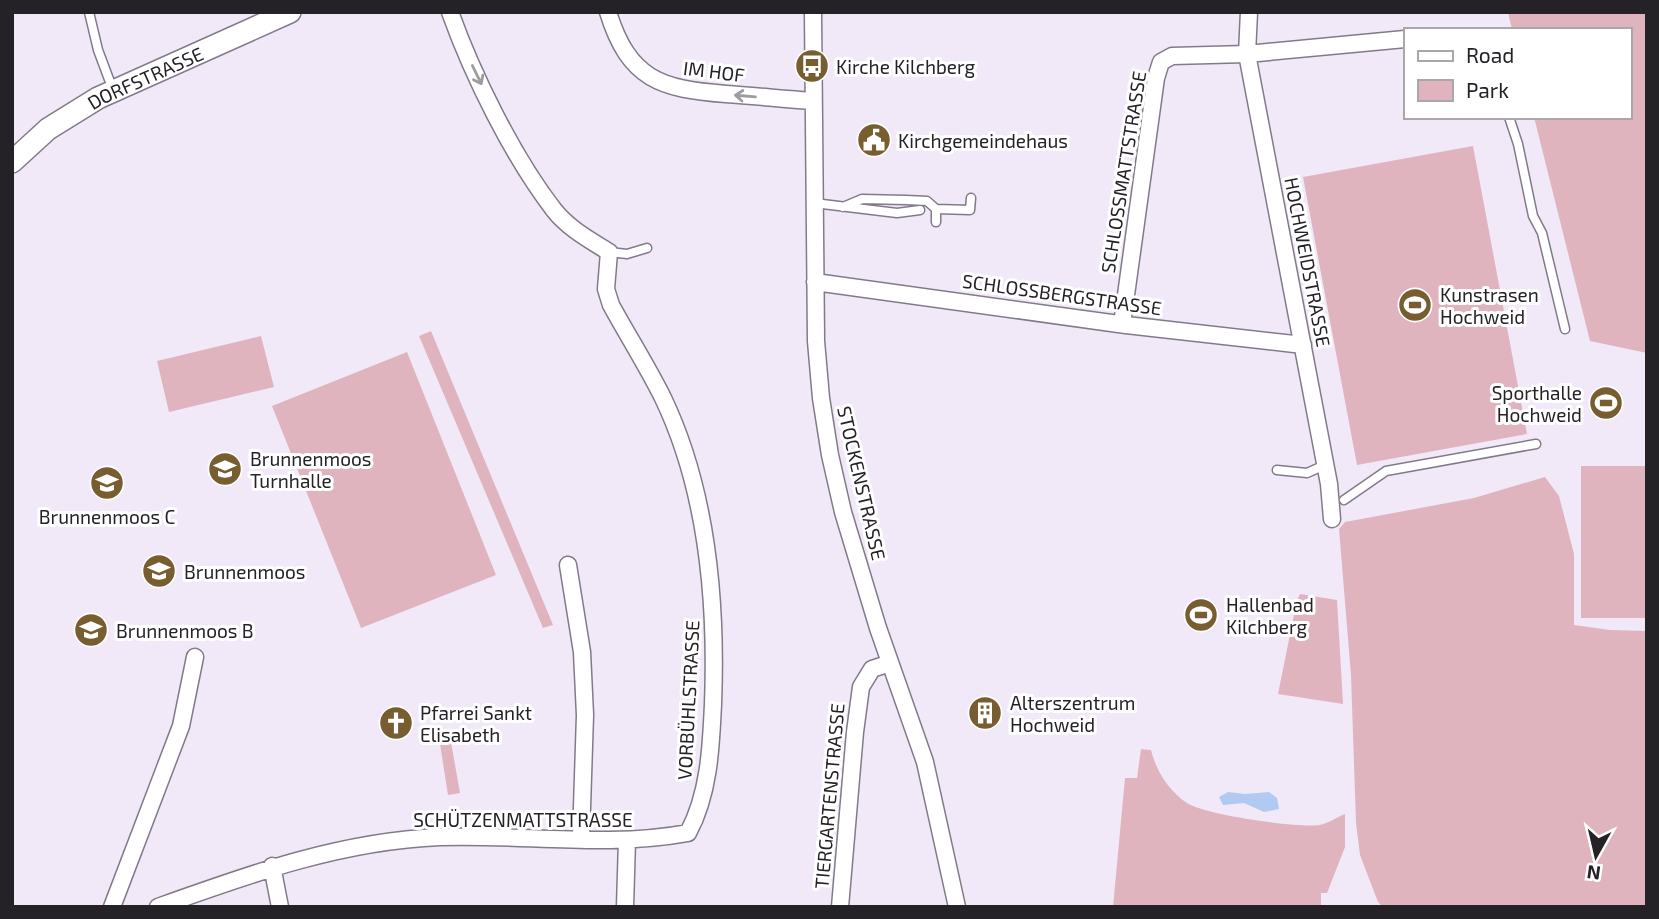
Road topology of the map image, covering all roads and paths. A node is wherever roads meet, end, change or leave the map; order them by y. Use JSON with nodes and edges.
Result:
{"nodes":[{"id":1,"x":89,"y":12,"type":"edge"},
{"id":2,"x":290,"y":12,"type":"edge"},
{"id":3,"x":450,"y":12,"type":"edge"},
{"id":4,"x":608,"y":12,"type":"edge"},
{"id":5,"x":813,"y":12,"type":"edge"},
{"id":6,"x":1249,"y":12,"type":"edge"},
{"id":7,"x":1404,"y":39,"type":"edge"},
{"id":8,"x":1247,"y":54,"type":"junction"},
{"id":9,"x":113,"y":90,"type":"junction"},
{"id":10,"x":813,"y":101,"type":"junction"},
{"id":11,"x":1510,"y":119,"type":"edge"},
{"id":12,"x":12,"y":162,"type":"edge"},
{"id":13,"x":971,"y":198,"type":"dead end"},
{"id":14,"x":814,"y":203,"type":"junction"},
{"id":15,"x":843,"y":206,"type":"junction"},
{"id":16,"x":936,"y":209,"type":"junction"},
{"id":17,"x":920,"y":210,"type":"dead end"},
{"id":18,"x":936,"y":222,"type":"dead end"},
{"id":19,"x":647,"y":248,"type":"dead end"},
{"id":20,"x":609,"y":253,"type":"junction"},
{"id":21,"x":815,"y":282,"type":"junction"},
{"id":22,"x":1122,"y":324,"type":"junction"},
{"id":23,"x":1565,"y":329,"type":"dead end"},
{"id":24,"x":1303,"y":345,"type":"junction"},
{"id":25,"x":1536,"y":444,"type":"dead end"},
{"id":26,"x":1325,"y":465,"type":"junction"},
{"id":27,"x":1277,"y":470,"type":"dead end"},
{"id":28,"x":1344,"y":500,"type":"dead end"},
{"id":29,"x":1332,"y":519,"type":"dead end"},
{"id":30,"x":568,"y":565,"type":"dead end"},
{"id":31,"x":195,"y":657,"type":"dead end"},
{"id":32,"x":890,"y":663,"type":"junction"},
{"id":33,"x":688,"y":833,"type":"joint"},
{"id":34,"x":581,"y":838,"type":"junction"},
{"id":35,"x":627,"y":840,"type":"junction"},
{"id":36,"x":272,"y":866,"type":"junction"},
{"id":37,"x":112,"y":907,"type":"edge"},
{"id":38,"x":158,"y":907,"type":"edge"},
{"id":39,"x":280,"y":907,"type":"edge"},
{"id":40,"x":625,"y":907,"type":"edge"},
{"id":41,"x":840,"y":907,"type":"edge"},
{"id":42,"x":957,"y":907,"type":"edge"}],
"edges":[{"from":1,"to":9,"type":"lane"},
{"from":2,"to":9,"type":"street","name":"DORFSTRASSE"},
{"from":3,"to":20,"type":"street","one_way":true},
{"from":10,"to":4,"type":"street","name":"IM HOF","one_way":true},
{"from":5,"to":10,"type":"street","name":"STOCKENSTRASSE"},
{"from":6,"to":8,"type":"street","name":"HOCHWEIDSTRASSE"},
{"from":7,"to":8,"type":"street","name":"SCHLOSSMATTSTRASSE"},
{"from":8,"to":22,"type":"street","name":"SCHLOSSMATTSTRASSE"},
{"from":8,"to":24,"type":"street","name":"HOCHWEIDSTRASSE"},
{"from":9,"to":12,"type":"street","name":"DORFSTRASSE"},
{"from":10,"to":14,"type":"street","name":"STOCKENSTRASSE"},
{"from":11,"to":23,"type":"lane"},
{"from":13,"to":16,"type":"lane"},
{"from":14,"to":15,"type":"lane"},
{"from":14,"to":21,"type":"street","name":"STOCKENSTRASSE"},
{"from":15,"to":16,"type":"lane"},
{"from":15,"to":17,"type":"lane"},
{"from":16,"to":18,"type":"lane"},
{"from":19,"to":20,"type":"lane"},
{"from":20,"to":33,"type":"street","name":"VORBÜHLSTRASSE"},
{"from":21,"to":22,"type":"street","name":"SCHLOSSBERGSTRASSE"},
{"from":21,"to":32,"type":"street","name":"STOCKENSTRASSE"},
{"from":22,"to":24,"type":"street","name":"SCHLOSSBERGSTRASSE"},
{"from":24,"to":26,"type":"street","name":"HOCHWEIDSTRASSE"},
{"from":25,"to":28,"type":"lane"},
{"from":26,"to":27,"type":"lane"},
{"from":26,"to":29,"type":"street","name":"HOCHWEIDSTRASSE"},
{"from":30,"to":34,"type":"street"},
{"from":31,"to":37,"type":"street"},
{"from":32,"to":41,"type":"street","name":"TIERGARTENSTRASSE"},
{"from":32,"to":42,"type":"street","name":"STOCKENSTRASSE"},
{"from":33,"to":35,"type":"street","name":"SCHÜTZENMATTSTRASSE"},
{"from":34,"to":35,"type":"street","name":"SCHÜTZENMATTSTRASSE"},
{"from":34,"to":36,"type":"street","name":"SCHÜTZENMATTSTRASSE"},
{"from":35,"to":40,"type":"street"},
{"from":36,"to":38,"type":"street","name":"SCHÜTZENMATTSTRASSE"},
{"from":36,"to":39,"type":"street"}]}
